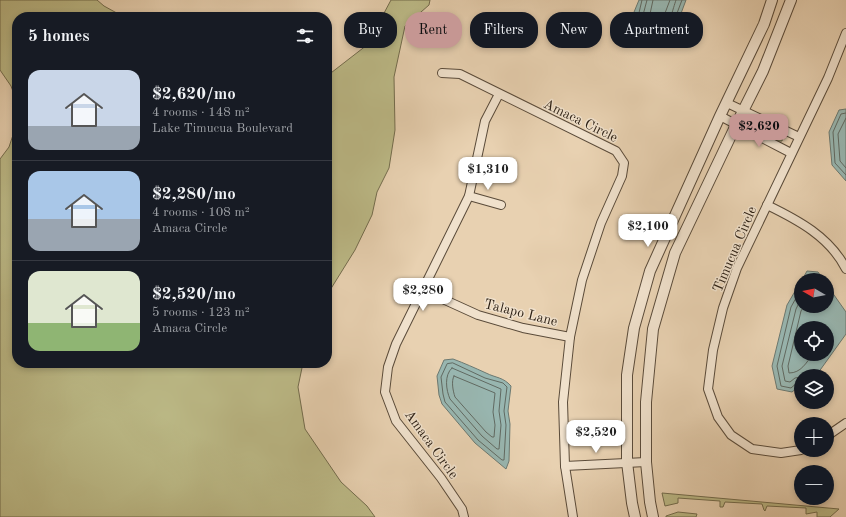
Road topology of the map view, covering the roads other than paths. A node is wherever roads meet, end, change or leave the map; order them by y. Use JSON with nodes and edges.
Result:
{"nodes":[{"id":1,"x":772,"y":0,"type":"edge"},
{"id":2,"x":791,"y":0,"type":"edge"},
{"id":3,"x":846,"y":33,"type":"edge"},
{"id":4,"x":442,"y":73,"type":"dead end"},
{"id":5,"x":499,"y":94,"type":"junction"},
{"id":6,"x":727,"y":103,"type":"junction"},
{"id":7,"x":743,"y":111,"type":"junction"},
{"id":8,"x":720,"y":116,"type":"junction"},
{"id":9,"x":736,"y":125,"type":"junction"},
{"id":10,"x":799,"y":137,"type":"junction"},
{"id":11,"x":791,"y":153,"type":"junction"},
{"id":12,"x":469,"y":196,"type":"junction"},
{"id":13,"x":501,"y":205,"type":"dead end"},
{"id":14,"x":767,"y":205,"type":"junction"},
{"id":15,"x":846,"y":269,"type":"edge"},
{"id":16,"x":423,"y":290,"type":"junction"},
{"id":17,"x":570,"y":336,"type":"junction"},
{"id":18,"x":846,"y":423,"type":"edge"},
{"id":19,"x":834,"y":431,"type":"edge"},
{"id":20,"x":794,"y":451,"type":"edge"},
{"id":21,"x":627,"y":462,"type":"junction"},
{"id":22,"x":646,"y":462,"type":"junction"},
{"id":23,"x":566,"y":466,"type":"junction"},
{"id":24,"x":464,"y":517,"type":"edge"},
{"id":25,"x":573,"y":517,"type":"edge"},
{"id":26,"x":635,"y":517,"type":"edge"},
{"id":27,"x":653,"y":517,"type":"edge"}],
"edges":[{"from":1,"to":6,"type":"street"},
{"from":2,"to":7,"type":"street"},
{"from":3,"to":10,"type":"street","name":"Timucua Circle"},
{"from":4,"to":5,"type":"street","name":"Amaca Circle"},
{"from":5,"to":12,"type":"street","name":"Amaca Circle"},
{"from":5,"to":17,"type":"street","name":"Amaca Circle"},
{"from":6,"to":7,"type":"street"},
{"from":6,"to":8,"type":"street"},
{"from":7,"to":9,"type":"street"},
{"from":7,"to":10,"type":"street"},
{"from":8,"to":9,"type":"street"},
{"from":8,"to":21,"type":"street"},
{"from":9,"to":11,"type":"street"},
{"from":9,"to":22,"type":"street"},
{"from":10,"to":11,"type":"street","name":"Timucua Circle"},
{"from":11,"to":14,"type":"street","name":"Timucua Circle"},
{"from":12,"to":13,"type":"street"},
{"from":12,"to":16,"type":"street","name":"Amaca Circle"},
{"from":14,"to":15,"type":"street"},
{"from":14,"to":20,"type":"street","name":"Timucua Circle"},
{"from":16,"to":17,"type":"street","name":"Talapo Lane"},
{"from":16,"to":24,"type":"street","name":"Amaca Circle"},
{"from":17,"to":23,"type":"street","name":"Amaca Circle"},
{"from":18,"to":19,"type":"street"},
{"from":21,"to":22,"type":"street"},
{"from":21,"to":23,"type":"street"},
{"from":21,"to":26,"type":"street"},
{"from":22,"to":27,"type":"street"},
{"from":23,"to":25,"type":"street","name":"Amaca Circle"}]}
